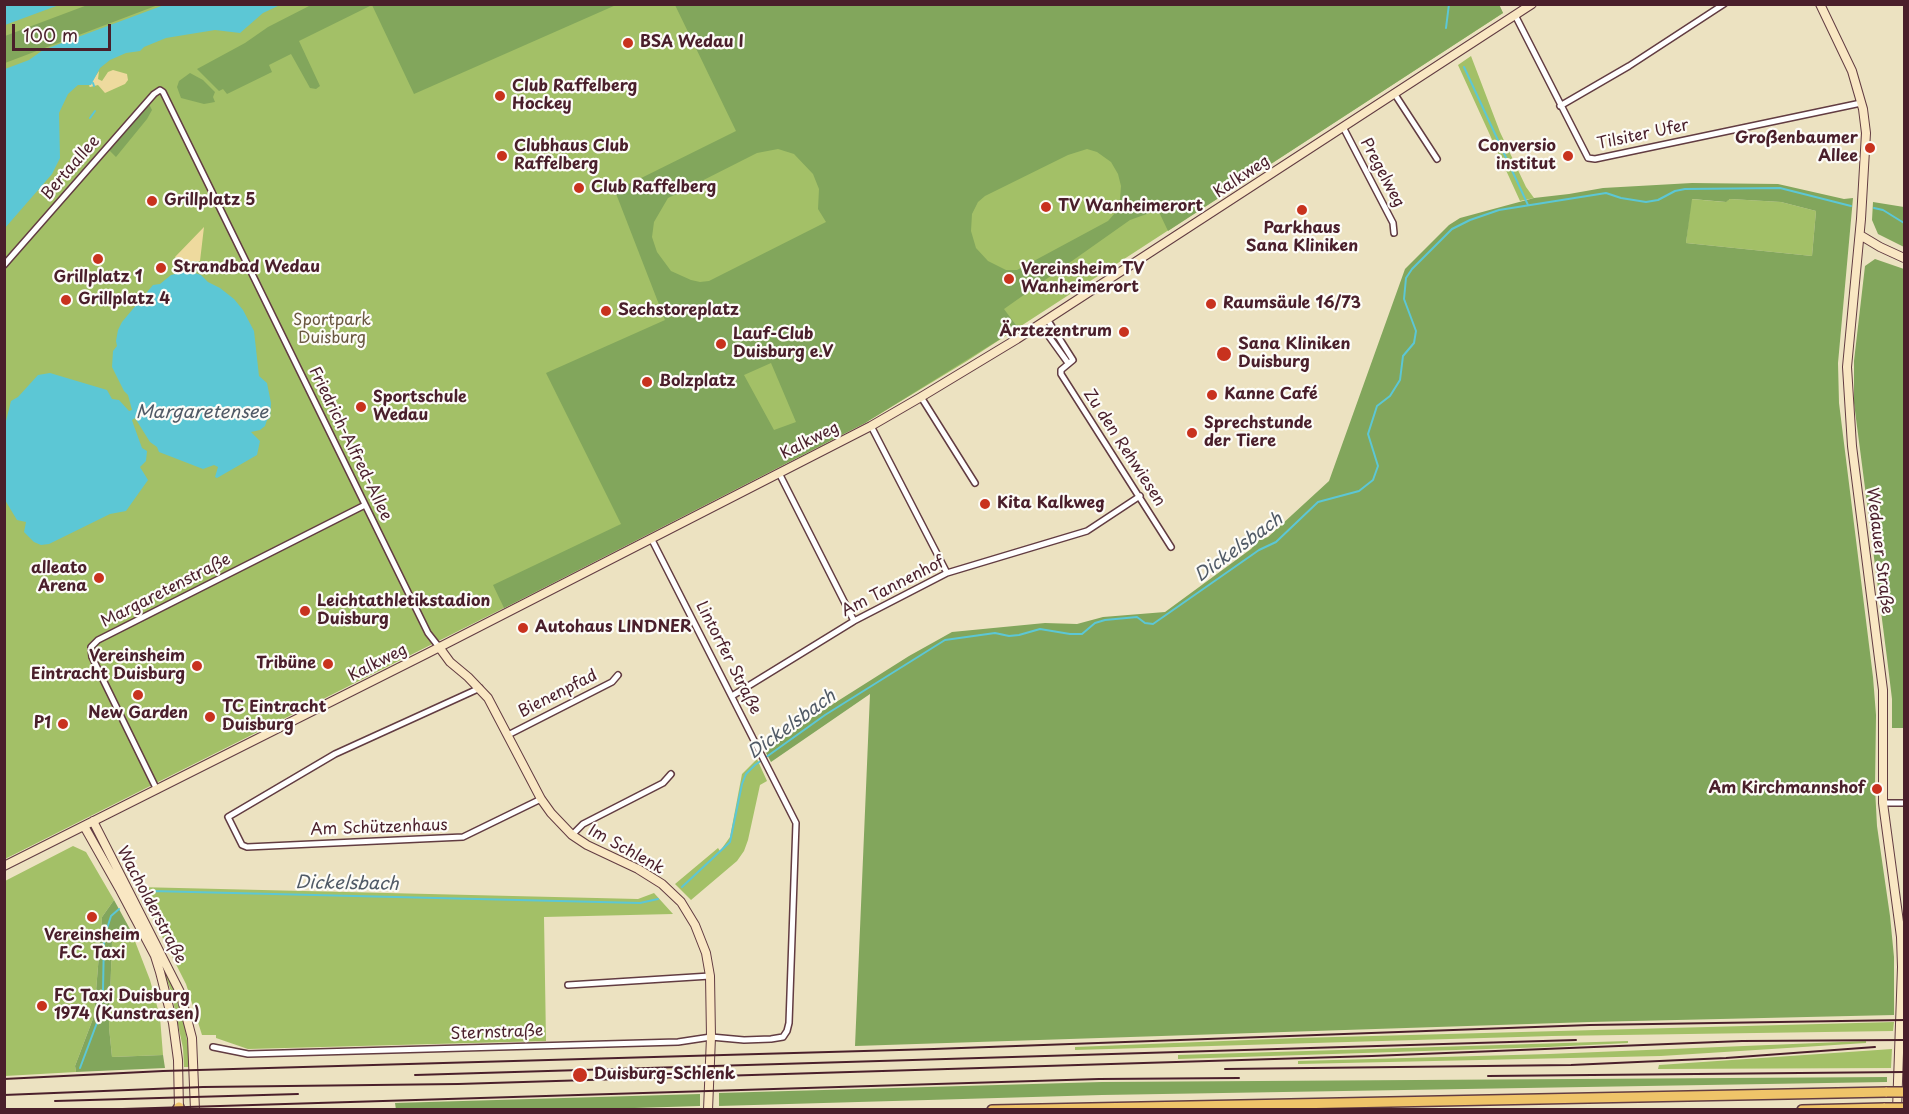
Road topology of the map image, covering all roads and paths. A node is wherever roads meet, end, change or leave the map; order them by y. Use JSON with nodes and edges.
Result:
{"nodes":[{"id":1,"x":1532,"y":4,"type":"edge"},
{"id":2,"x":1724,"y":4,"type":"edge"},
{"id":3,"x":1820,"y":4,"type":"edge"},
{"id":4,"x":1515,"y":15,"type":"junction"},
{"id":5,"x":160,"y":90,"type":"joint"},
{"id":6,"x":1394,"y":93,"type":"junction"},
{"id":7,"x":1861,"y":103,"type":"junction"},
{"id":8,"x":1560,"y":106,"type":"junction"},
{"id":9,"x":1343,"y":127,"type":"junction"},
{"id":10,"x":1437,"y":159,"type":"dead end"},
{"id":11,"x":1394,"y":233,"type":"dead end"},
{"id":12,"x":1860,"y":235,"type":"junction"},
{"id":13,"x":1905,"y":258,"type":"edge"},
{"id":14,"x":4,"y":265,"type":"edge"},
{"id":15,"x":1044,"y":322,"type":"junction"},
{"id":16,"x":921,"y":398,"type":"junction"},
{"id":17,"x":871,"y":426,"type":"junction"},
{"id":18,"x":779,"y":473,"type":"junction"},
{"id":19,"x":975,"y":483,"type":"dead end"},
{"id":20,"x":1140,"y":496,"type":"junction"},
{"id":21,"x":365,"y":505,"type":"junction"},
{"id":22,"x":651,"y":538,"type":"junction"},
{"id":23,"x":1171,"y":548,"type":"dead end"},
{"id":24,"x":947,"y":573,"type":"junction"},
{"id":25,"x":854,"y":621,"type":"junction"},
{"id":26,"x":439,"y":647,"type":"junction"},
{"id":27,"x":618,"y":675,"type":"dead end"},
{"id":28,"x":480,"y":688,"type":"junction"},
{"id":29,"x":732,"y":696,"type":"junction"},
{"id":30,"x":508,"y":735,"type":"junction"},
{"id":31,"x":671,"y":774,"type":"dead end"},
{"id":32,"x":157,"y":790,"type":"junction"},
{"id":33,"x":541,"y":799,"type":"junction"},
{"id":34,"x":1883,"y":803,"type":"junction"},
{"id":35,"x":1905,"y":803,"type":"edge"},
{"id":36,"x":93,"y":821,"type":"junction"},
{"id":37,"x":84,"y":826,"type":"junction"},
{"id":38,"x":572,"y":835,"type":"junction"},
{"id":39,"x":4,"y":866,"type":"edge"},
{"id":40,"x":710,"y":976,"type":"junction"},
{"id":41,"x":568,"y":985,"type":"dead end"},
{"id":42,"x":1903,"y":1004,"type":"edge"},
{"id":43,"x":711,"y":1037,"type":"junction"},
{"id":44,"x":783,"y":1037,"type":"joint"},
{"id":45,"x":213,"y":1047,"type":"dead end"},
{"id":46,"x":1905,"y":1092,"type":"edge"},
{"id":47,"x":1905,"y":1108,"type":"edge"},
{"id":48,"x":179,"y":1109,"type":"edge"},
{"id":49,"x":195,"y":1110,"type":"edge"},
{"id":50,"x":708,"y":1110,"type":"edge"},
{"id":51,"x":992,"y":1110,"type":"edge"},
{"id":52,"x":1802,"y":1110,"type":"edge"},
{"id":53,"x":1897,"y":1110,"type":"edge"}],
"edges":[{"from":1,"to":4,"type":"street","name":"Kalkweg"},
{"from":2,"to":8,"type":"street"},
{"from":3,"to":7,"type":"street","name":"Wedauer Straße"},
{"from":4,"to":6,"type":"street","name":"Kalkweg"},
{"from":4,"to":8,"type":"street","name":"Tilsiter Ufer"},
{"from":5,"to":14,"type":"street","name":"Bertaallee"},
{"from":5,"to":21,"type":"street","name":"Friedrich-Alfred-Allee"},
{"from":6,"to":9,"type":"street","name":"Kalkweg"},
{"from":6,"to":10,"type":"street"},
{"from":7,"to":8,"type":"street","name":"Tilsiter Ufer"},
{"from":7,"to":12,"type":"street","name":"Wedauer Straße"},
{"from":9,"to":11,"type":"street","name":"Pregelweg"},
{"from":9,"to":15,"type":"street","name":"Kalkweg"},
{"from":12,"to":13,"type":"street"},
{"from":12,"to":34,"type":"street","name":"Wedauer Straße"},
{"from":15,"to":16,"type":"street","name":"Kalkweg"},
{"from":15,"to":20,"type":"street","name":"Zu den Rehwiesen"},
{"from":16,"to":17,"type":"street","name":"Kalkweg"},
{"from":16,"to":19,"type":"street"},
{"from":17,"to":18,"type":"street","name":"Kalkweg"},
{"from":17,"to":24,"type":"street"},
{"from":18,"to":22,"type":"street","name":"Kalkweg"},
{"from":18,"to":25,"type":"street"},
{"from":20,"to":23,"type":"street","name":"Zu den Rehwiesen"},
{"from":20,"to":24,"type":"street","name":"Am Tannenhof"},
{"from":21,"to":26,"type":"street","name":"Friedrich-Alfred-Allee"},
{"from":21,"to":32,"type":"street","name":"Margaretenstraße"},
{"from":22,"to":26,"type":"street","name":"Kalkweg"},
{"from":22,"to":29,"type":"street","name":"Lintorfer Straße"},
{"from":24,"to":25,"type":"street","name":"Am Tannenhof"},
{"from":25,"to":29,"type":"street","name":"Am Tannenhof"},
{"from":26,"to":28,"type":"street","name":"Im Schlenk"},
{"from":26,"to":32,"type":"street","name":"Kalkweg"},
{"from":27,"to":30,"type":"street","name":"Bienenpfad"},
{"from":28,"to":30,"type":"street","name":"Im Schlenk"},
{"from":28,"to":33,"type":"street","name":"Am Schützenhaus"},
{"from":29,"to":44,"type":"street","name":"Lintorfer Straße"},
{"from":30,"to":33,"type":"street","name":"Im Schlenk"},
{"from":31,"to":38,"type":"street"},
{"from":32,"to":36,"type":"street","name":"Kalkweg"},
{"from":33,"to":38,"type":"street","name":"Im Schlenk"},
{"from":34,"to":35,"type":"street"},
{"from":34,"to":42,"type":"street","name":"Wedauer Straße"},
{"from":36,"to":37,"type":"street","name":"Kalkweg"},
{"from":36,"to":49,"type":"street","name":"Wacholderstraße"},
{"from":37,"to":39,"type":"street","name":"Kalkweg"},
{"from":37,"to":48,"type":"street","name":"Wacholderstraße"},
{"from":38,"to":40,"type":"street","name":"Im Schlenk"},
{"from":40,"to":41,"type":"street"},
{"from":40,"to":43,"type":"street","name":"Im Schlenk"},
{"from":42,"to":53,"type":"street","name":"Wedauer Straße"},
{"from":43,"to":44,"type":"street","name":"Sternstraße"},
{"from":43,"to":45,"type":"street","name":"Sternstraße"},
{"from":43,"to":50,"type":"street","name":"Im Schlenk"},
{"from":46,"to":51,"type":"highway","bridge":true},
{"from":47,"to":52,"type":"highway","bridge":true}]}
